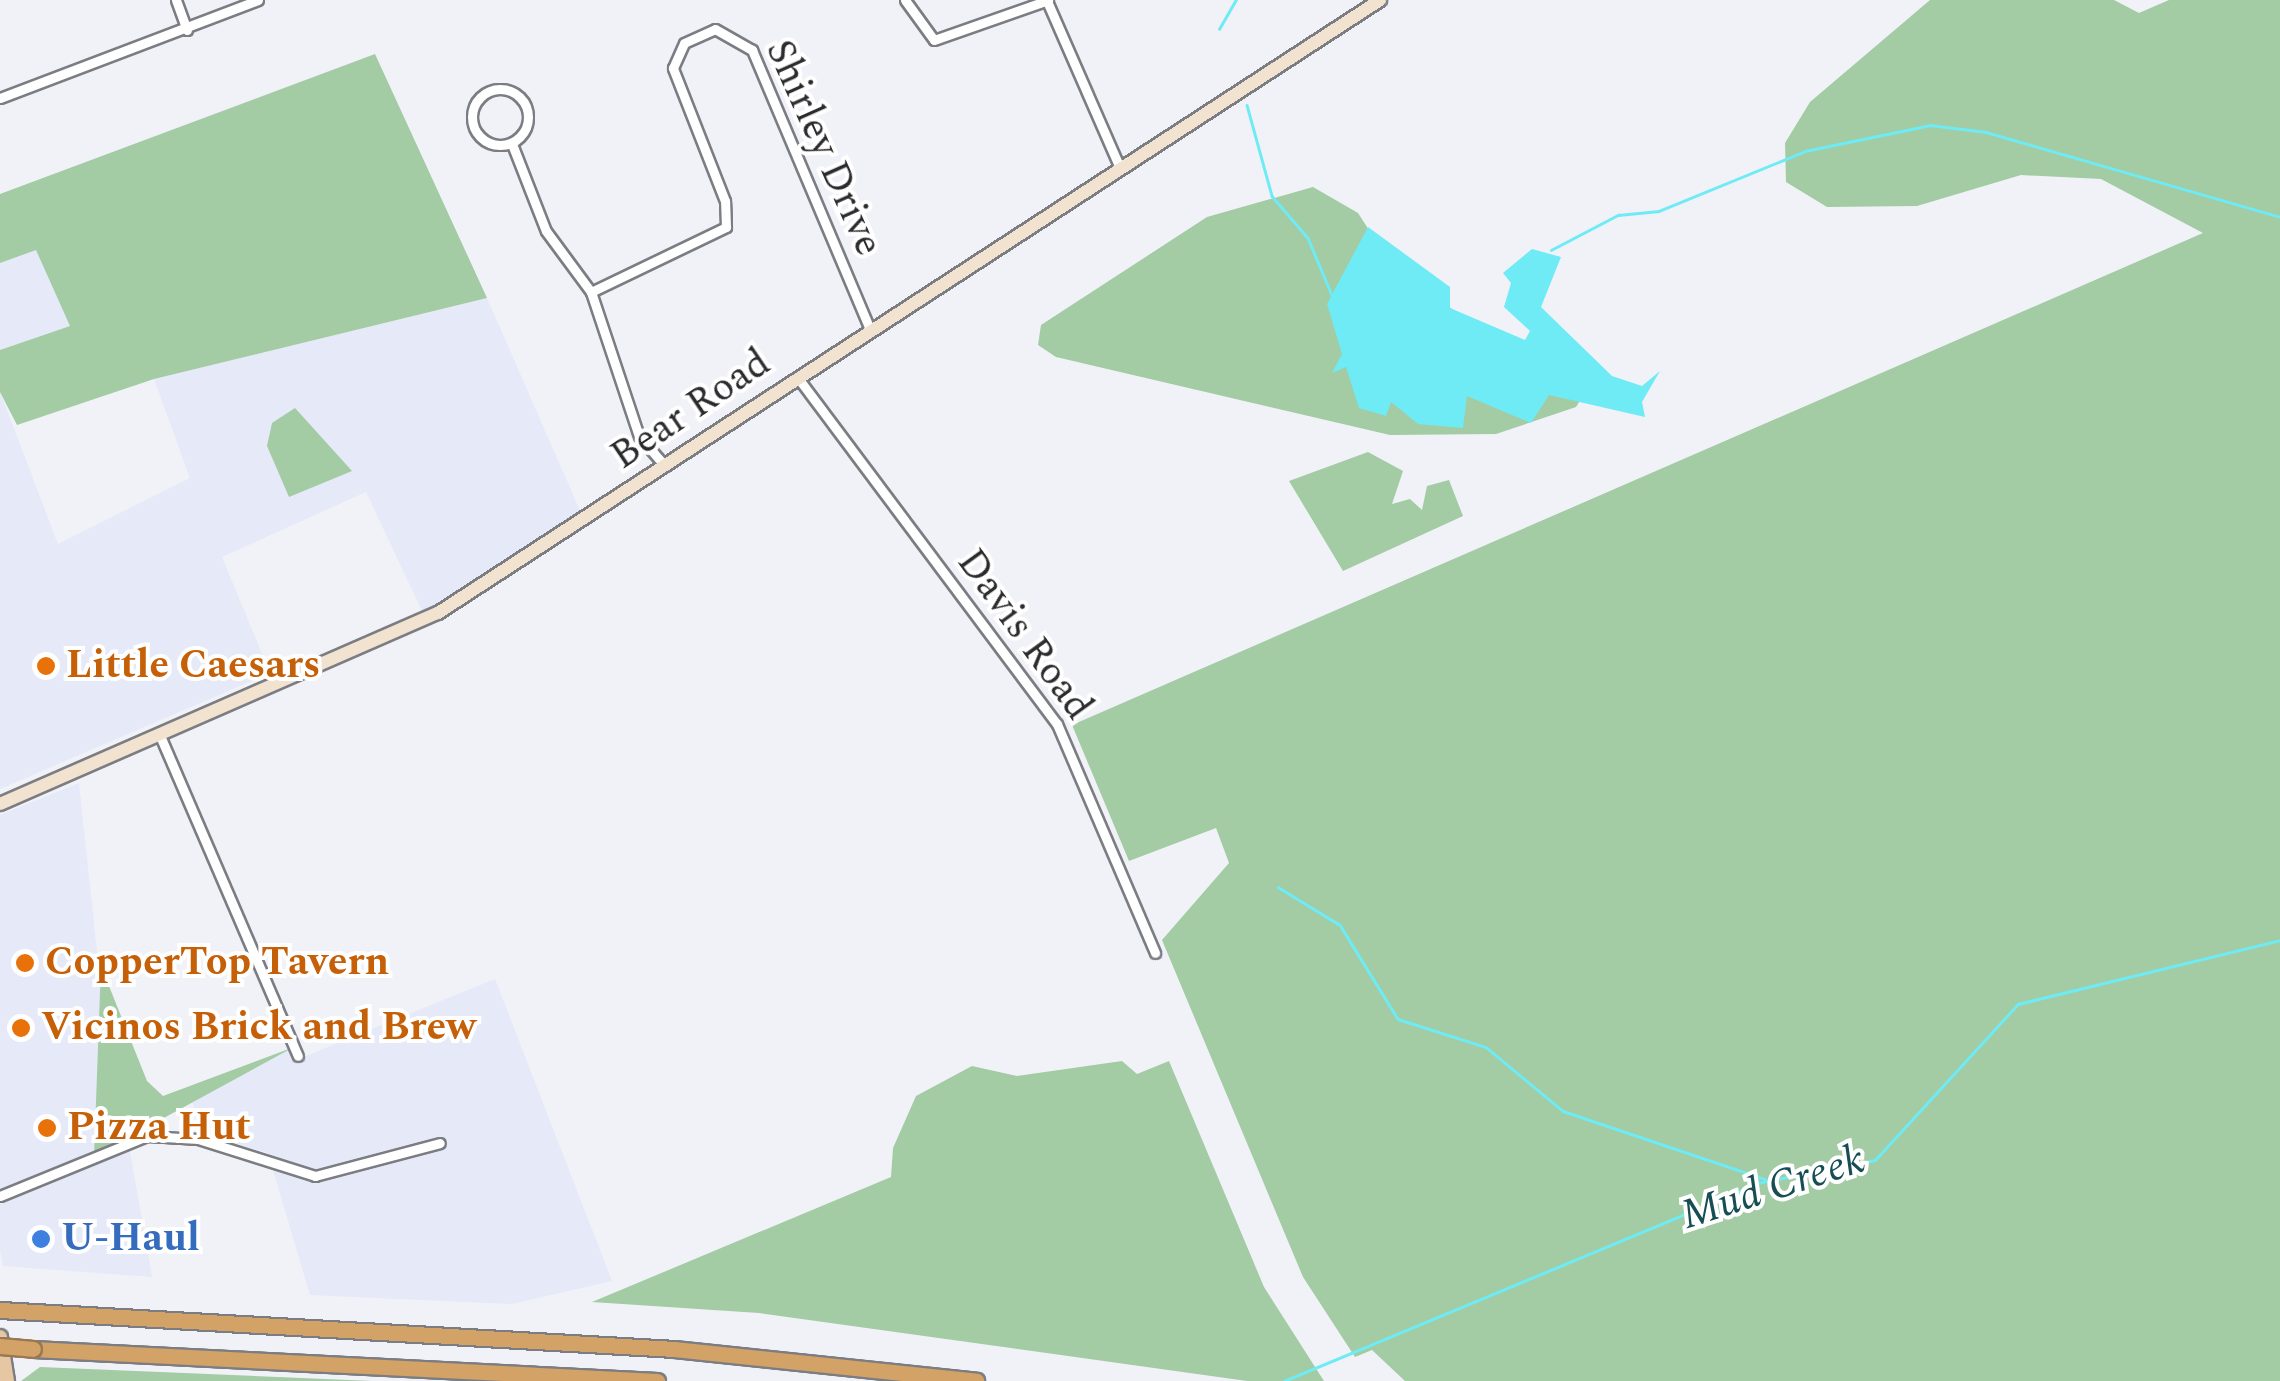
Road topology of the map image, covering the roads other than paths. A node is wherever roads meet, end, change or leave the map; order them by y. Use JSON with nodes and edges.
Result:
{"nodes":[{"id":1,"x":176,"y":0,"type":"edge"},
{"id":2,"x":258,"y":0,"type":"edge"},
{"id":3,"x":905,"y":0,"type":"edge"},
{"id":4,"x":1048,"y":0,"type":"edge"},
{"id":5,"x":1380,"y":0,"type":"edge"},
{"id":6,"x":186,"y":30,"type":"junction"},
{"id":7,"x":0,"y":98,"type":"edge"},
{"id":8,"x":512,"y":144,"type":"junction"},
{"id":9,"x":1120,"y":168,"type":"junction"},
{"id":10,"x":591,"y":292,"type":"junction"},
{"id":11,"x":870,"y":330,"type":"junction"},
{"id":12,"x":798,"y":378,"type":"junction"},
{"id":13,"x":665,"y":466,"type":"junction"},
{"id":14,"x":160,"y":738,"type":"junction"},
{"id":15,"x":0,"y":804,"type":"edge"},
{"id":16,"x":1154,"y":953,"type":"dead end"},
{"id":17,"x":298,"y":1056,"type":"dead end"},
{"id":18,"x":440,"y":1143,"type":"dead end"},
{"id":19,"x":0,"y":1196,"type":"edge"},
{"id":20,"x":0,"y":1310,"type":"edge"},
{"id":21,"x":0,"y":1337,"type":"edge"},
{"id":22,"x":0,"y":1346,"type":"edge"},
{"id":23,"x":7,"y":1381,"type":"edge"},
{"id":24,"x":657,"y":1381,"type":"edge"},
{"id":25,"x":976,"y":1381,"type":"edge"}],
"edges":[{"from":1,"to":6,"type":"street"},
{"from":2,"to":6,"type":"street"},
{"from":3,"to":4,"type":"street"},
{"from":4,"to":9,"type":"street"},
{"from":5,"to":9,"type":"main road","name":"Bear Road"},
{"from":6,"to":7,"type":"street"},
{"from":8,"to":8,"type":"street"},
{"from":8,"to":10,"type":"street"},
{"from":9,"to":11,"type":"main road","name":"Bear Road"},
{"from":10,"to":11,"type":"street","name":"Shirley Drive"},
{"from":10,"to":13,"type":"street"},
{"from":11,"to":12,"type":"main road","name":"Bear Road"},
{"from":12,"to":13,"type":"main road","name":"Bear Road"},
{"from":12,"to":16,"type":"street","name":"Davis Road"},
{"from":13,"to":14,"type":"main road","name":"Bear Road"},
{"from":14,"to":15,"type":"main road","name":"Bear Road"},
{"from":14,"to":17,"type":"street"},
{"from":18,"to":19,"type":"street"},
{"from":20,"to":25,"type":"highway"},
{"from":21,"to":23,"type":"main road"},
{"from":22,"to":24,"type":"highway","bridge":true}]}
